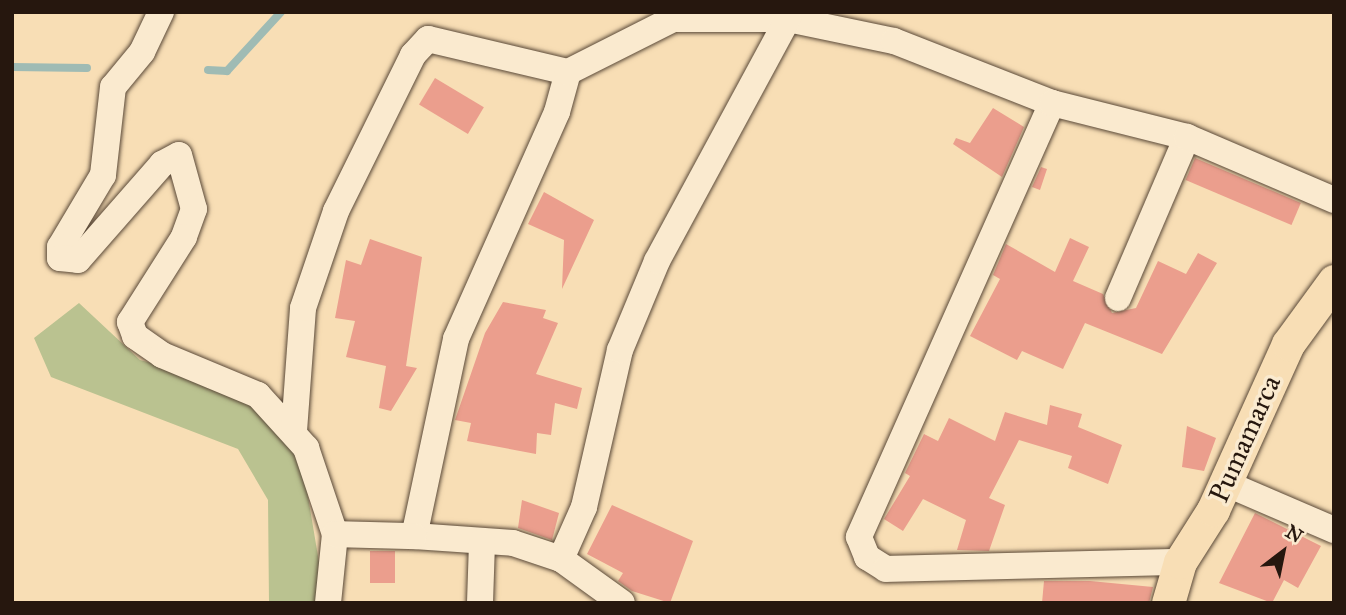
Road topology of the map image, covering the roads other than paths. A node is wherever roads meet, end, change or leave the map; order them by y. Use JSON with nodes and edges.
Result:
{"nodes":[{"id":1,"x":161,"y":12,"type":"edge"},
{"id":2,"x":788,"y":19,"type":"junction"},
{"id":3,"x":568,"y":72,"type":"junction"},
{"id":4,"x":1052,"y":103,"type":"junction"},
{"id":5,"x":1187,"y":137,"type":"junction"},
{"id":6,"x":1334,"y":200,"type":"edge"},
{"id":7,"x":1334,"y":281,"type":"edge"},
{"id":8,"x":1118,"y":298,"type":"dead end"},
{"id":9,"x":294,"y":431,"type":"junction"},
{"id":10,"x":1225,"y":483,"type":"junction"},
{"id":11,"x":1334,"y":530,"type":"edge"},
{"id":12,"x":335,"y":534,"type":"junction"},
{"id":13,"x":414,"y":536,"type":"junction"},
{"id":14,"x":482,"y":542,"type":"junction"},
{"id":15,"x":561,"y":559,"type":"junction"},
{"id":16,"x":1180,"y":562,"type":"junction"},
{"id":17,"x":328,"y":603,"type":"edge"},
{"id":18,"x":480,"y":603,"type":"edge"},
{"id":19,"x":622,"y":603,"type":"edge"},
{"id":20,"x":1168,"y":603,"type":"edge"}],
"edges":[{"from":1,"to":9,"type":"street"},
{"from":2,"to":3,"type":"street"},
{"from":2,"to":4,"type":"street"},
{"from":2,"to":15,"type":"street"},
{"from":3,"to":9,"type":"street"},
{"from":3,"to":13,"type":"street"},
{"from":4,"to":5,"type":"street"},
{"from":4,"to":16,"type":"street"},
{"from":5,"to":6,"type":"street"},
{"from":5,"to":8,"type":"street"},
{"from":7,"to":10,"type":"main road","name":"Pumamarca"},
{"from":9,"to":12,"type":"street"},
{"from":10,"to":11,"type":"street"},
{"from":10,"to":16,"type":"main road","name":"Pumamarca"},
{"from":12,"to":13,"type":"street"},
{"from":12,"to":17,"type":"street"},
{"from":13,"to":14,"type":"street"},
{"from":14,"to":15,"type":"street"},
{"from":14,"to":18,"type":"street"},
{"from":15,"to":19,"type":"street"},
{"from":16,"to":20,"type":"main road","name":"Pumamarca"}]}
